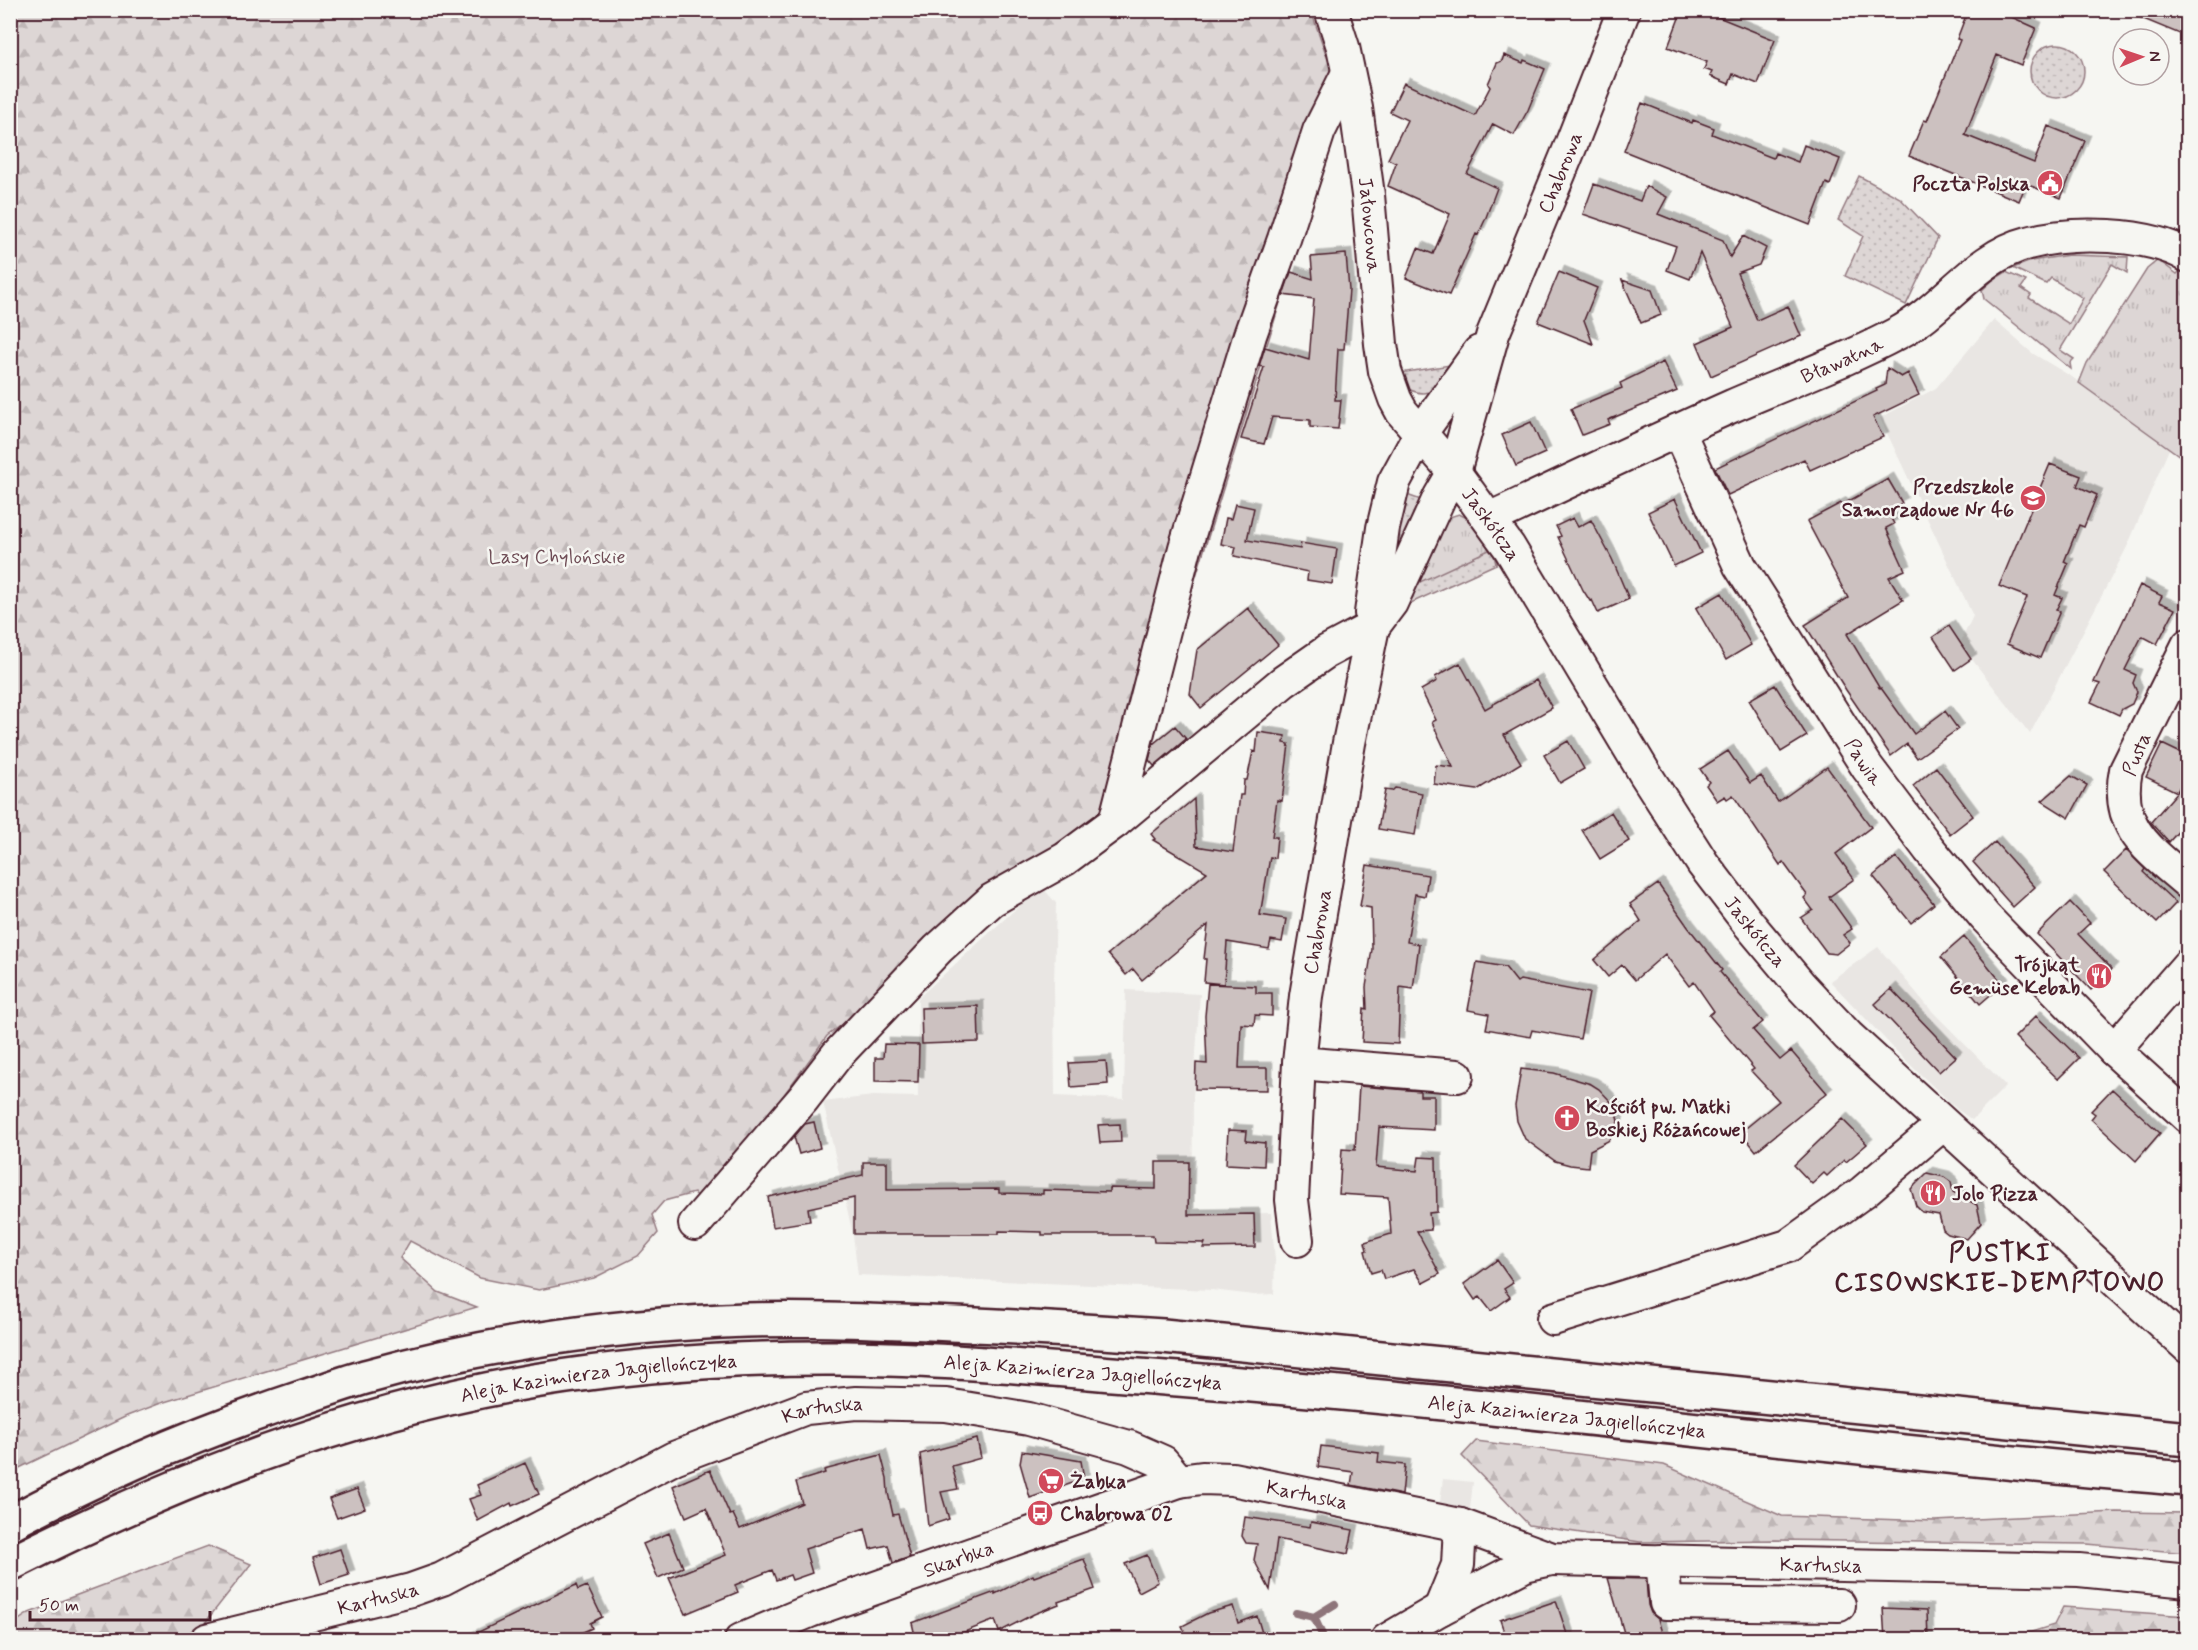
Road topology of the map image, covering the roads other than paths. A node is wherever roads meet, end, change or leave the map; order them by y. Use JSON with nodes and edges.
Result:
{"nodes":[{"id":1,"x":1331,"y":10,"type":"edge"},
{"id":2,"x":1624,"y":10,"type":"edge"},
{"id":3,"x":1348,"y":73,"type":"junction"},
{"id":4,"x":2187,"y":256,"type":"edge"},
{"id":5,"x":1493,"y":334,"type":"junction"},
{"id":6,"x":1678,"y":430,"type":"junction"},
{"id":7,"x":1420,"y":434,"type":"junction"},
{"id":8,"x":1454,"y":472,"type":"junction"},
{"id":9,"x":1490,"y":519,"type":"junction"},
{"id":10,"x":1373,"y":627,"type":"junction"},
{"id":11,"x":2187,"y":645,"type":"edge"},
{"id":12,"x":1115,"y":822,"type":"junction"},
{"id":13,"x":2187,"y":883,"type":"edge"},
{"id":14,"x":2187,"y":965,"type":"edge"},
{"id":15,"x":2114,"y":1050,"type":"junction"},
{"id":16,"x":1299,"y":1063,"type":"junction"},
{"id":17,"x":1457,"y":1076,"type":"dead end"},
{"id":18,"x":2187,"y":1117,"type":"edge"},
{"id":19,"x":1943,"y":1124,"type":"junction"},
{"id":20,"x":695,"y":1224,"type":"dead end"},
{"id":21,"x":1297,"y":1240,"type":"dead end"},
{"id":22,"x":1553,"y":1319,"type":"dead end"},
{"id":23,"x":2187,"y":1347,"type":"edge"},
{"id":24,"x":2187,"y":1439,"type":"edge"},
{"id":25,"x":2187,"y":1479,"type":"edge"},
{"id":26,"x":1179,"y":1481,"type":"junction"},
{"id":27,"x":10,"y":1523,"type":"edge"},
{"id":28,"x":1460,"y":1526,"type":"junction"},
{"id":29,"x":1552,"y":1559,"type":"junction"},
{"id":30,"x":1662,"y":1561,"type":"junction"},
{"id":31,"x":10,"y":1564,"type":"edge"},
{"id":32,"x":2187,"y":1581,"type":"edge"},
{"id":33,"x":1839,"y":1605,"type":"dead end"},
{"id":34,"x":1440,"y":1609,"type":"junction"},
{"id":35,"x":207,"y":1640,"type":"edge"},
{"id":36,"x":741,"y":1640,"type":"edge"},
{"id":37,"x":1387,"y":1640,"type":"edge"}],
"edges":[{"from":1,"to":3,"type":"street","name":"Jałowcowa"},
{"from":2,"to":5,"type":"street","name":"Chabrowa"},
{"from":3,"to":7,"type":"street","name":"Jałowcowa"},
{"from":3,"to":12,"type":"street"},
{"from":4,"to":6,"type":"street","name":"Bławatna"},
{"from":5,"to":7,"type":"street","name":"Chabrowa"},
{"from":5,"to":8,"type":"street","name":"Chabrowa"},
{"from":6,"to":9,"type":"street","name":"Bławatna"},
{"from":6,"to":15,"type":"street","name":"Pawia"},
{"from":7,"to":8,"type":"street","name":"Jaskółcza"},
{"from":7,"to":10,"type":"street","name":"Chabrowa"},
{"from":8,"to":9,"type":"street","name":"Jaskółcza"},
{"from":8,"to":10,"type":"street","name":"Chabrowa"},
{"from":9,"to":19,"type":"street","name":"Jaskółcza"},
{"from":10,"to":12,"type":"street"},
{"from":10,"to":16,"type":"street","name":"Chabrowa"},
{"from":11,"to":13,"type":"street","name":"Pusta"},
{"from":12,"to":20,"type":"street"},
{"from":14,"to":15,"type":"street"},
{"from":15,"to":18,"type":"street","name":"Pawia"},
{"from":16,"to":17,"type":"street"},
{"from":16,"to":21,"type":"street","name":"Chabrowa"},
{"from":19,"to":22,"type":"street"},
{"from":19,"to":23,"type":"street","name":"Jaskółcza"},
{"from":24,"to":27,"type":"highway","name":"Aleja Kazimierza Jagiellończyka"},
{"from":25,"to":31,"type":"highway","name":"Aleja Kazimierza Jagiellończyka"},
{"from":26,"to":28,"type":"street","name":"Kartuska"},
{"from":26,"to":35,"type":"street","name":"Kartuska"},
{"from":26,"to":36,"type":"street","name":"Skarbka"},
{"from":28,"to":29,"type":"street","name":"Kartuska"},
{"from":28,"to":34,"type":"street"},
{"from":29,"to":30,"type":"street","name":"Kartuska"},
{"from":29,"to":34,"type":"street"},
{"from":30,"to":32,"type":"street","name":"Kartuska"},
{"from":30,"to":33,"type":"street"},
{"from":34,"to":37,"type":"street"}]}
